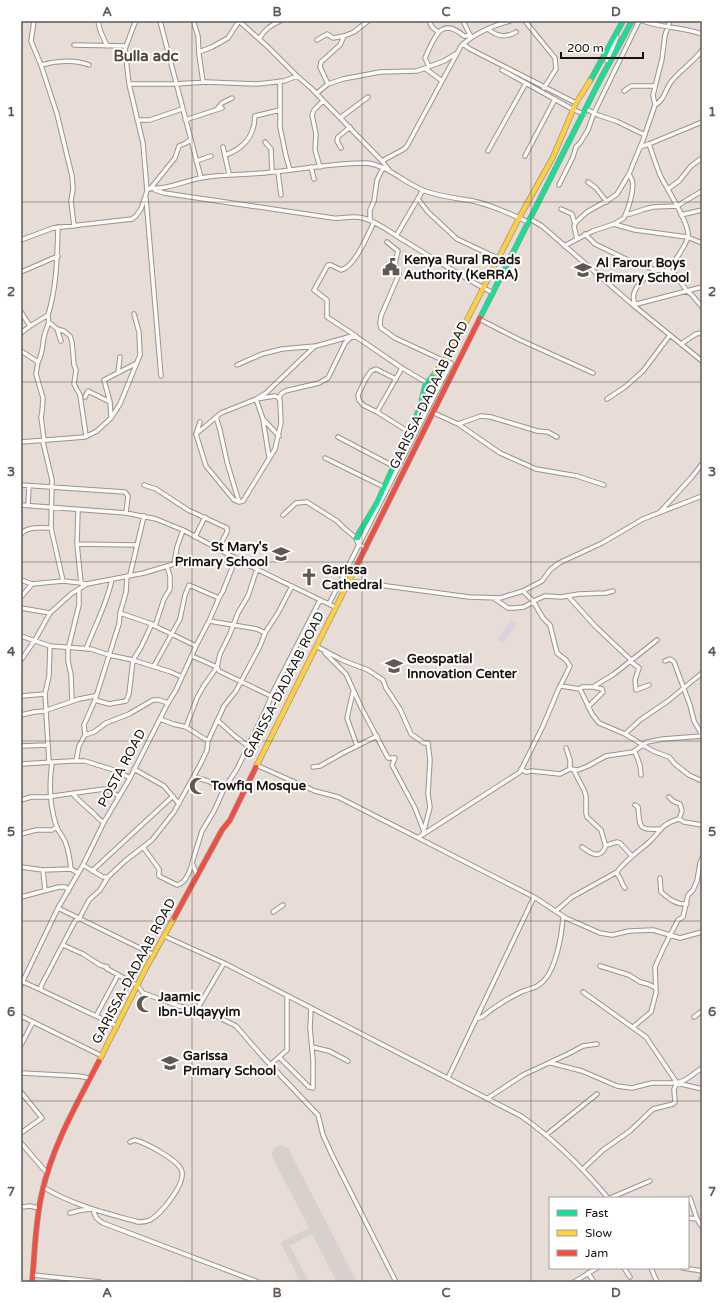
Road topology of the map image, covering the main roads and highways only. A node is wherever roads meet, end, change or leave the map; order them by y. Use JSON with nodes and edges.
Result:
{"nodes":[{"id":1,"x":623,"y":21,"type":"edge"},
{"id":2,"x":632,"y":21,"type":"edge"},
{"id":3,"x":356,"y":538,"type":"road end"},
{"id":4,"x":32,"y":1282,"type":"edge"}],
"edges":[{"from":1,"to":3,"type":"main road"},
{"from":2,"to":4,"type":"main road","name":"GARISSA-DADAAB ROAD"}]}
